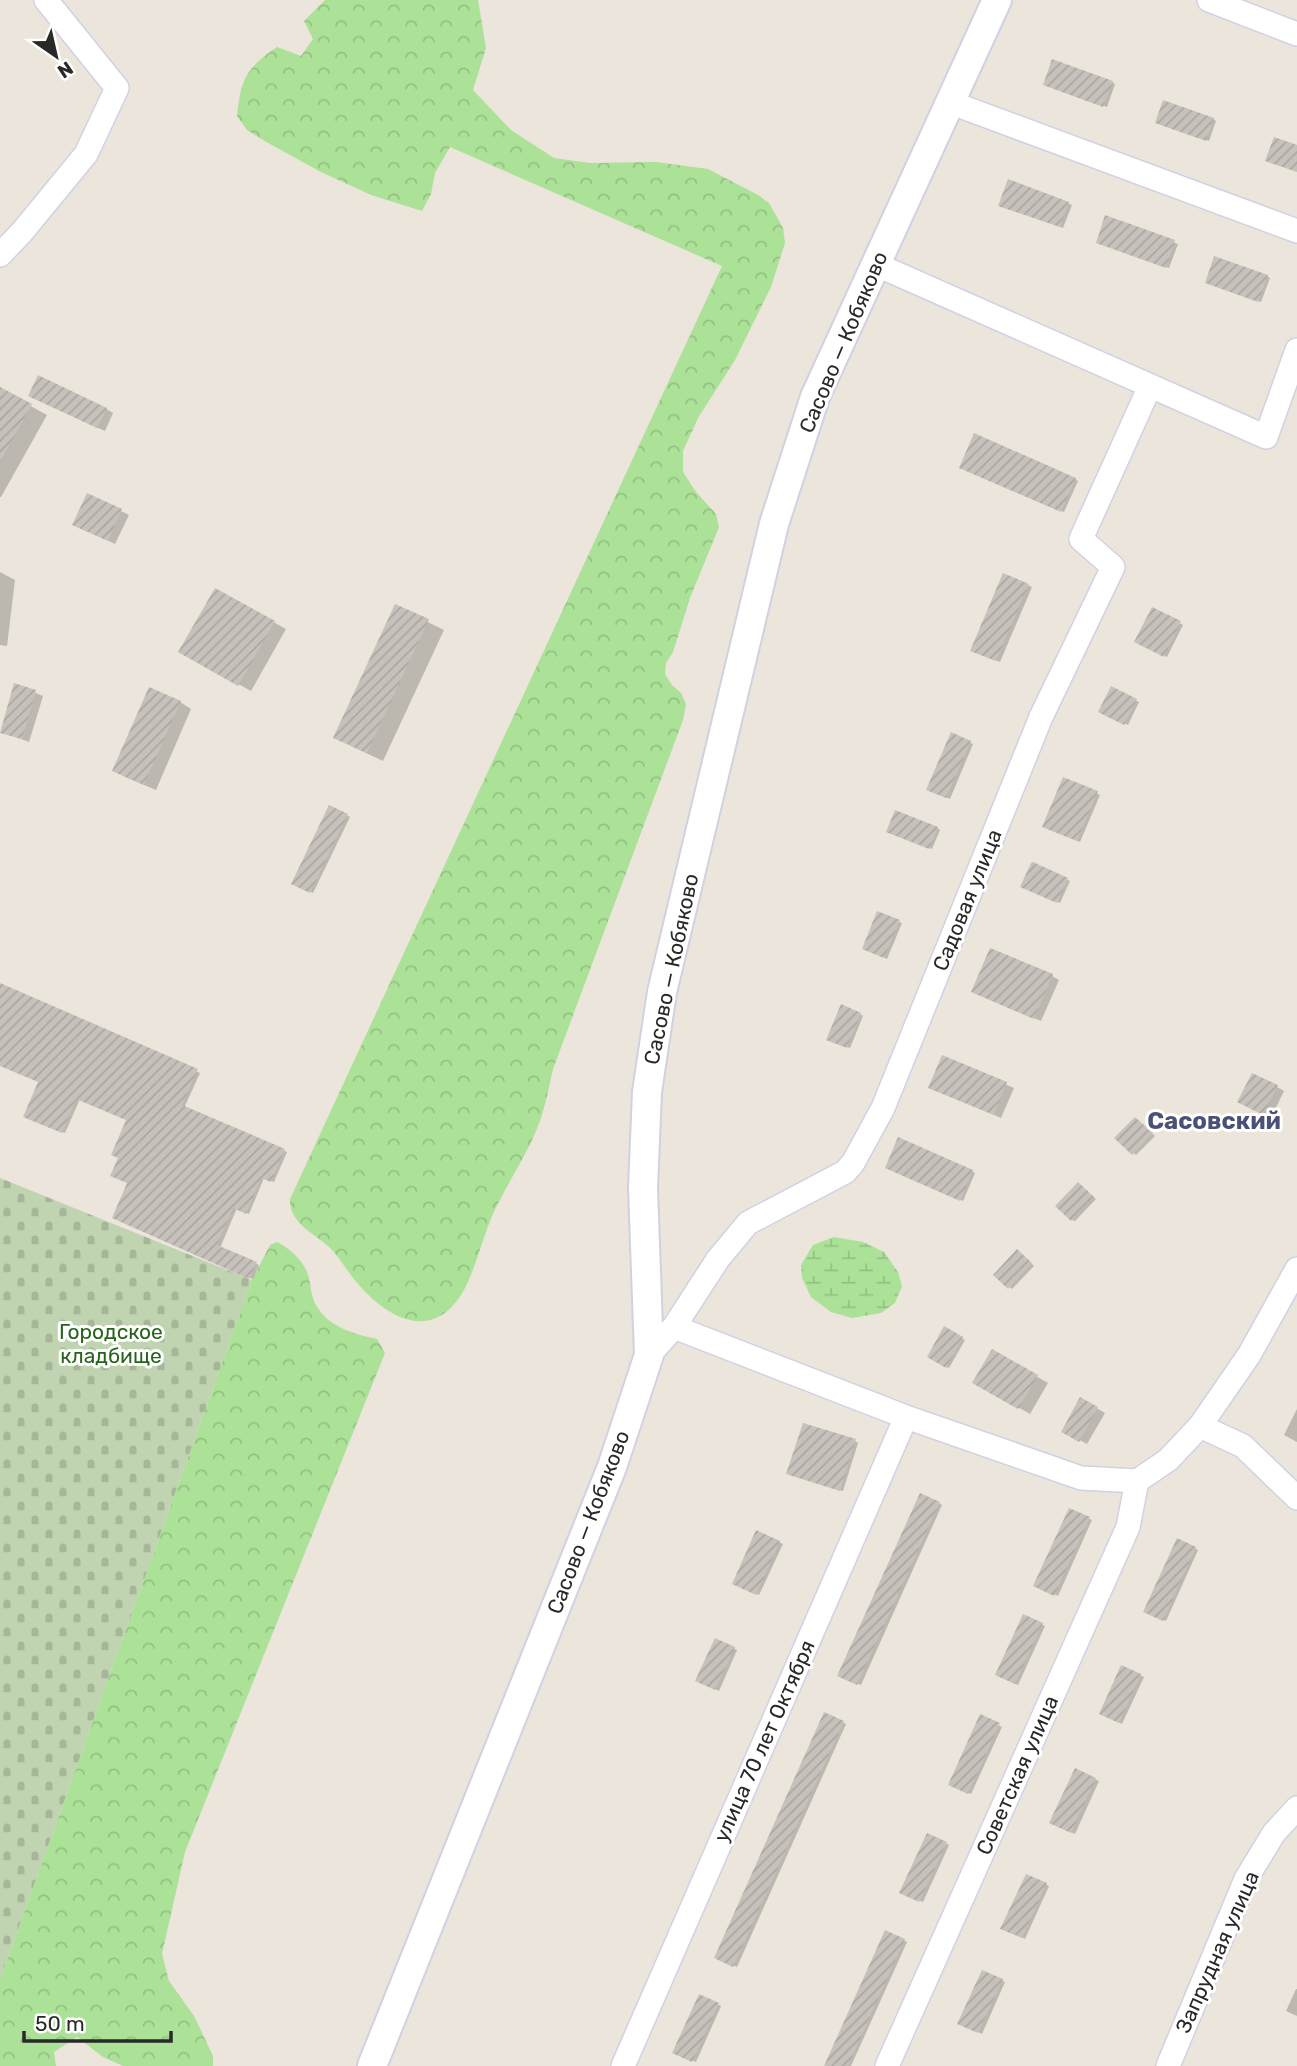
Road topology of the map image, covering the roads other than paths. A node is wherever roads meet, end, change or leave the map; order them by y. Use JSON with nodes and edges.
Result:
{"nodes":[{"id":1,"x":46,"y":0,"type":"edge"},
{"id":2,"x":997,"y":0,"type":"edge"},
{"id":3,"x":1209,"y":0,"type":"edge"},
{"id":4,"x":1297,"y":34,"type":"edge"},
{"id":5,"x":949,"y":102,"type":"junction"},
{"id":6,"x":1297,"y":230,"type":"edge"},
{"id":7,"x":0,"y":255,"type":"edge"},
{"id":8,"x":875,"y":264,"type":"junction"},
{"id":9,"x":1297,"y":350,"type":"edge"},
{"id":10,"x":1150,"y":386,"type":"junction"},
{"id":11,"x":1297,"y":1269,"type":"edge"},
{"id":12,"x":674,"y":1327,"type":"junction"},
{"id":13,"x":649,"y":1355,"type":"junction"},
{"id":14,"x":906,"y":1417,"type":"junction"},
{"id":15,"x":1200,"y":1426,"type":"junction"},
{"id":16,"x":1137,"y":1481,"type":"junction"},
{"id":17,"x":1297,"y":1498,"type":"edge"},
{"id":18,"x":1297,"y":1808,"type":"edge"},
{"id":19,"x":372,"y":2066,"type":"edge"},
{"id":20,"x":623,"y":2066,"type":"edge"},
{"id":21,"x":887,"y":2066,"type":"edge"},
{"id":22,"x":1168,"y":2066,"type":"edge"}],
"edges":[{"from":1,"to":7,"type":"street"},
{"from":2,"to":5,"type":"street","name":"Сасово — Кобяково"},
{"from":3,"to":4,"type":"street"},
{"from":5,"to":6,"type":"street"},
{"from":5,"to":8,"type":"street","name":"Сасово — Кобяково"},
{"from":8,"to":10,"type":"street"},
{"from":8,"to":13,"type":"street","name":"Сасово — Кобяково"},
{"from":9,"to":10,"type":"street"},
{"from":10,"to":12,"type":"street","name":"Садовая улица"},
{"from":11,"to":15,"type":"street"},
{"from":12,"to":13,"type":"street","name":"Садовая улица"},
{"from":12,"to":14,"type":"street"},
{"from":13,"to":19,"type":"street","name":"Сасово — Кобяково"},
{"from":14,"to":16,"type":"street"},
{"from":14,"to":20,"type":"street","name":"улица 70 лет Октября"},
{"from":15,"to":16,"type":"street"},
{"from":15,"to":17,"type":"street"},
{"from":16,"to":21,"type":"street","name":"Советская улица"},
{"from":18,"to":22,"type":"street","name":"Запрудная улица"}]}
